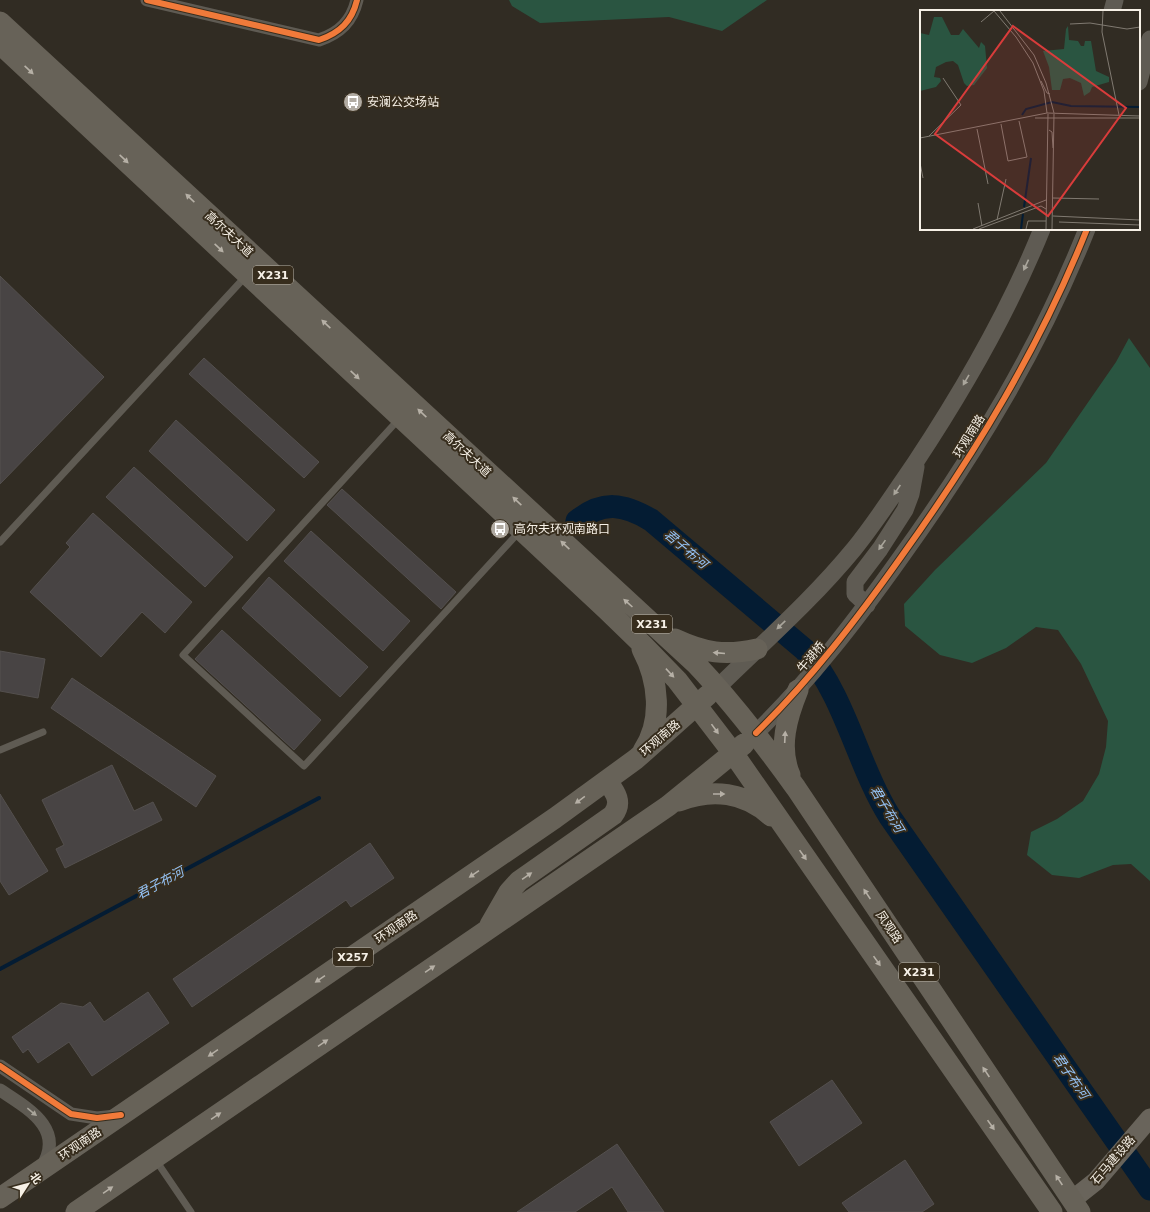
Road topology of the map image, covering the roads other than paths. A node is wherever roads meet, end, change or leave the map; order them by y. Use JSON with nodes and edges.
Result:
{"nodes":[{"id":1,"x":147,"y":0,"type":"edge"},
{"id":2,"x":357,"y":0,"type":"edge"},
{"id":3,"x":1115,"y":0,"type":"edge"},
{"id":4,"x":1112,"y":10,"type":"edge"},
{"id":5,"x":0,"y":22,"type":"edge"},
{"id":6,"x":1150,"y":39,"type":"edge"},
{"id":7,"x":0,"y":44,"type":"edge"},
{"id":8,"x":1140,"y":78,"type":"edge"},
{"id":9,"x":1042,"y":230,"type":"edge"},
{"id":10,"x":1087,"y":230,"type":"edge"},
{"id":11,"x":248,"y":275,"type":"junction"},
{"id":12,"x":401,"y":418,"type":"junction"},
{"id":13,"x":917,"y":459,"type":"junction"},
{"id":14,"x":533,"y":533,"type":"junction"},
{"id":15,"x":0,"y":542,"type":"edge"},
{"id":16,"x":578,"y":570,"type":"junction"},
{"id":17,"x":867,"y":605,"type":"junction"},
{"id":18,"x":648,"y":621,"type":"junction"},
{"id":19,"x":637,"y":638,"type":"junction"},
{"id":20,"x":842,"y":638,"type":"joint"},
{"id":21,"x":757,"y":648,"type":"junction"},
{"id":22,"x":718,"y":687,"type":"junction"},
{"id":23,"x":798,"y":690,"type":"junction"},
{"id":24,"x":698,"y":705,"type":"junction"},
{"id":25,"x":43,"y":732,"type":"dead end"},
{"id":26,"x":756,"y":733,"type":"junction"},
{"id":27,"x":0,"y":750,"type":"edge"},
{"id":28,"x":733,"y":753,"type":"junction"},
{"id":29,"x":639,"y":756,"type":"junction"},
{"id":30,"x":607,"y":781,"type":"junction"},
{"id":31,"x":796,"y":788,"type":"junction"},
{"id":32,"x":668,"y":806,"type":"junction"},
{"id":33,"x":788,"y":832,"type":"junction"},
{"id":34,"x":488,"y":929,"type":"junction"},
{"id":35,"x":0,"y":1066,"type":"edge"},
{"id":36,"x":0,"y":1090,"type":"edge"},
{"id":37,"x":121,"y":1115,"type":"junction"},
{"id":38,"x":1150,"y":1118,"type":"edge"},
{"id":39,"x":154,"y":1158,"type":"junction"},
{"id":40,"x":39,"y":1172,"type":"junction"},
{"id":41,"x":0,"y":1198,"type":"edge"},
{"id":42,"x":1076,"y":1206,"type":"edge"},
{"id":43,"x":76,"y":1212,"type":"edge"},
{"id":44,"x":191,"y":1212,"type":"edge"},
{"id":45,"x":1052,"y":1212,"type":"edge"}],
"edges":[{"from":1,"to":2,"type":"street"},
{"from":3,"to":4,"type":"street"},
{"from":14,"to":5,"type":"main road","name":"高尔夫大道","number":"X231","one_way":true},
{"from":6,"to":8,"type":"street"},
{"from":7,"to":11,"type":"main road","name":"高尔夫大道","number":"X231","one_way":true},
{"from":9,"to":13,"type":"street","one_way":true},
{"from":10,"to":17,"type":"street","name":"环观南路"},
{"from":11,"to":12,"type":"main road","name":"高尔夫大道","number":"X231","one_way":true},
{"from":11,"to":15,"type":"lane"},
{"from":12,"to":14,"type":"main road","name":"高尔夫大道","number":"X231"},
{"from":12,"to":14,"type":"lane"},
{"from":13,"to":17,"type":"street","one_way":true},
{"from":13,"to":21,"type":"street","one_way":true},
{"from":14,"to":16,"type":"main road","number":"X231"},
{"from":18,"to":16,"type":"main road","number":"X231","one_way":true},
{"from":16,"to":19,"type":"main road","number":"X231"},
{"from":17,"to":20,"type":"street","name":"环观南路"},
{"from":21,"to":18,"type":"main road","one_way":true},
{"from":18,"to":22,"type":"main road","number":"X231"},
{"from":19,"to":24,"type":"main road","number":"X231","one_way":true},
{"from":19,"to":29,"type":"main road"},
{"from":20,"to":23,"type":"street","name":"牛湖桥"},
{"from":21,"to":22,"type":"street","name":"环观南路"},
{"from":22,"to":24,"type":"main road","name":"环观南路","number":"X257"},
{"from":22,"to":26,"type":"main road","name":"凤观路","number":"X231"},
{"from":23,"to":26,"type":"street"},
{"from":31,"to":23,"type":"main road","one_way":true},
{"from":24,"to":28,"type":"main road","number":"X231","one_way":true},
{"from":24,"to":29,"type":"main road","name":"环观南路","number":"X257"},
{"from":25,"to":27,"type":"lane"},
{"from":26,"to":28,"type":"main road"},
{"from":26,"to":31,"type":"main road","name":"凤观路","number":"X231"},
{"from":28,"to":32,"type":"main road"},
{"from":28,"to":33,"type":"main road","number":"X231"},
{"from":29,"to":30,"type":"main road","name":"环观南路","number":"X257"},
{"from":34,"to":30,"type":"main road","one_way":true},
{"from":30,"to":37,"type":"main road","name":"环观南路","number":"X257","one_way":true},
{"from":42,"to":31,"type":"main road","name":"凤观路","number":"X231","one_way":true},
{"from":32,"to":33,"type":"main road","one_way":true},
{"from":32,"to":34,"type":"main road"},
{"from":33,"to":45,"type":"main road","number":"X231","one_way":true},
{"from":39,"to":34,"type":"main road","one_way":true},
{"from":35,"to":37,"type":"street"},
{"from":36,"to":40,"type":"street","one_way":true},
{"from":37,"to":40,"type":"main road","name":"环观南路","number":"X257"},
{"from":38,"to":42,"type":"main road","name":"石马建设路"},
{"from":43,"to":39,"type":"main road","one_way":true},
{"from":39,"to":44,"type":"lane"},
{"from":40,"to":41,"type":"main road","name":"环观南路","number":"X257"}]}
